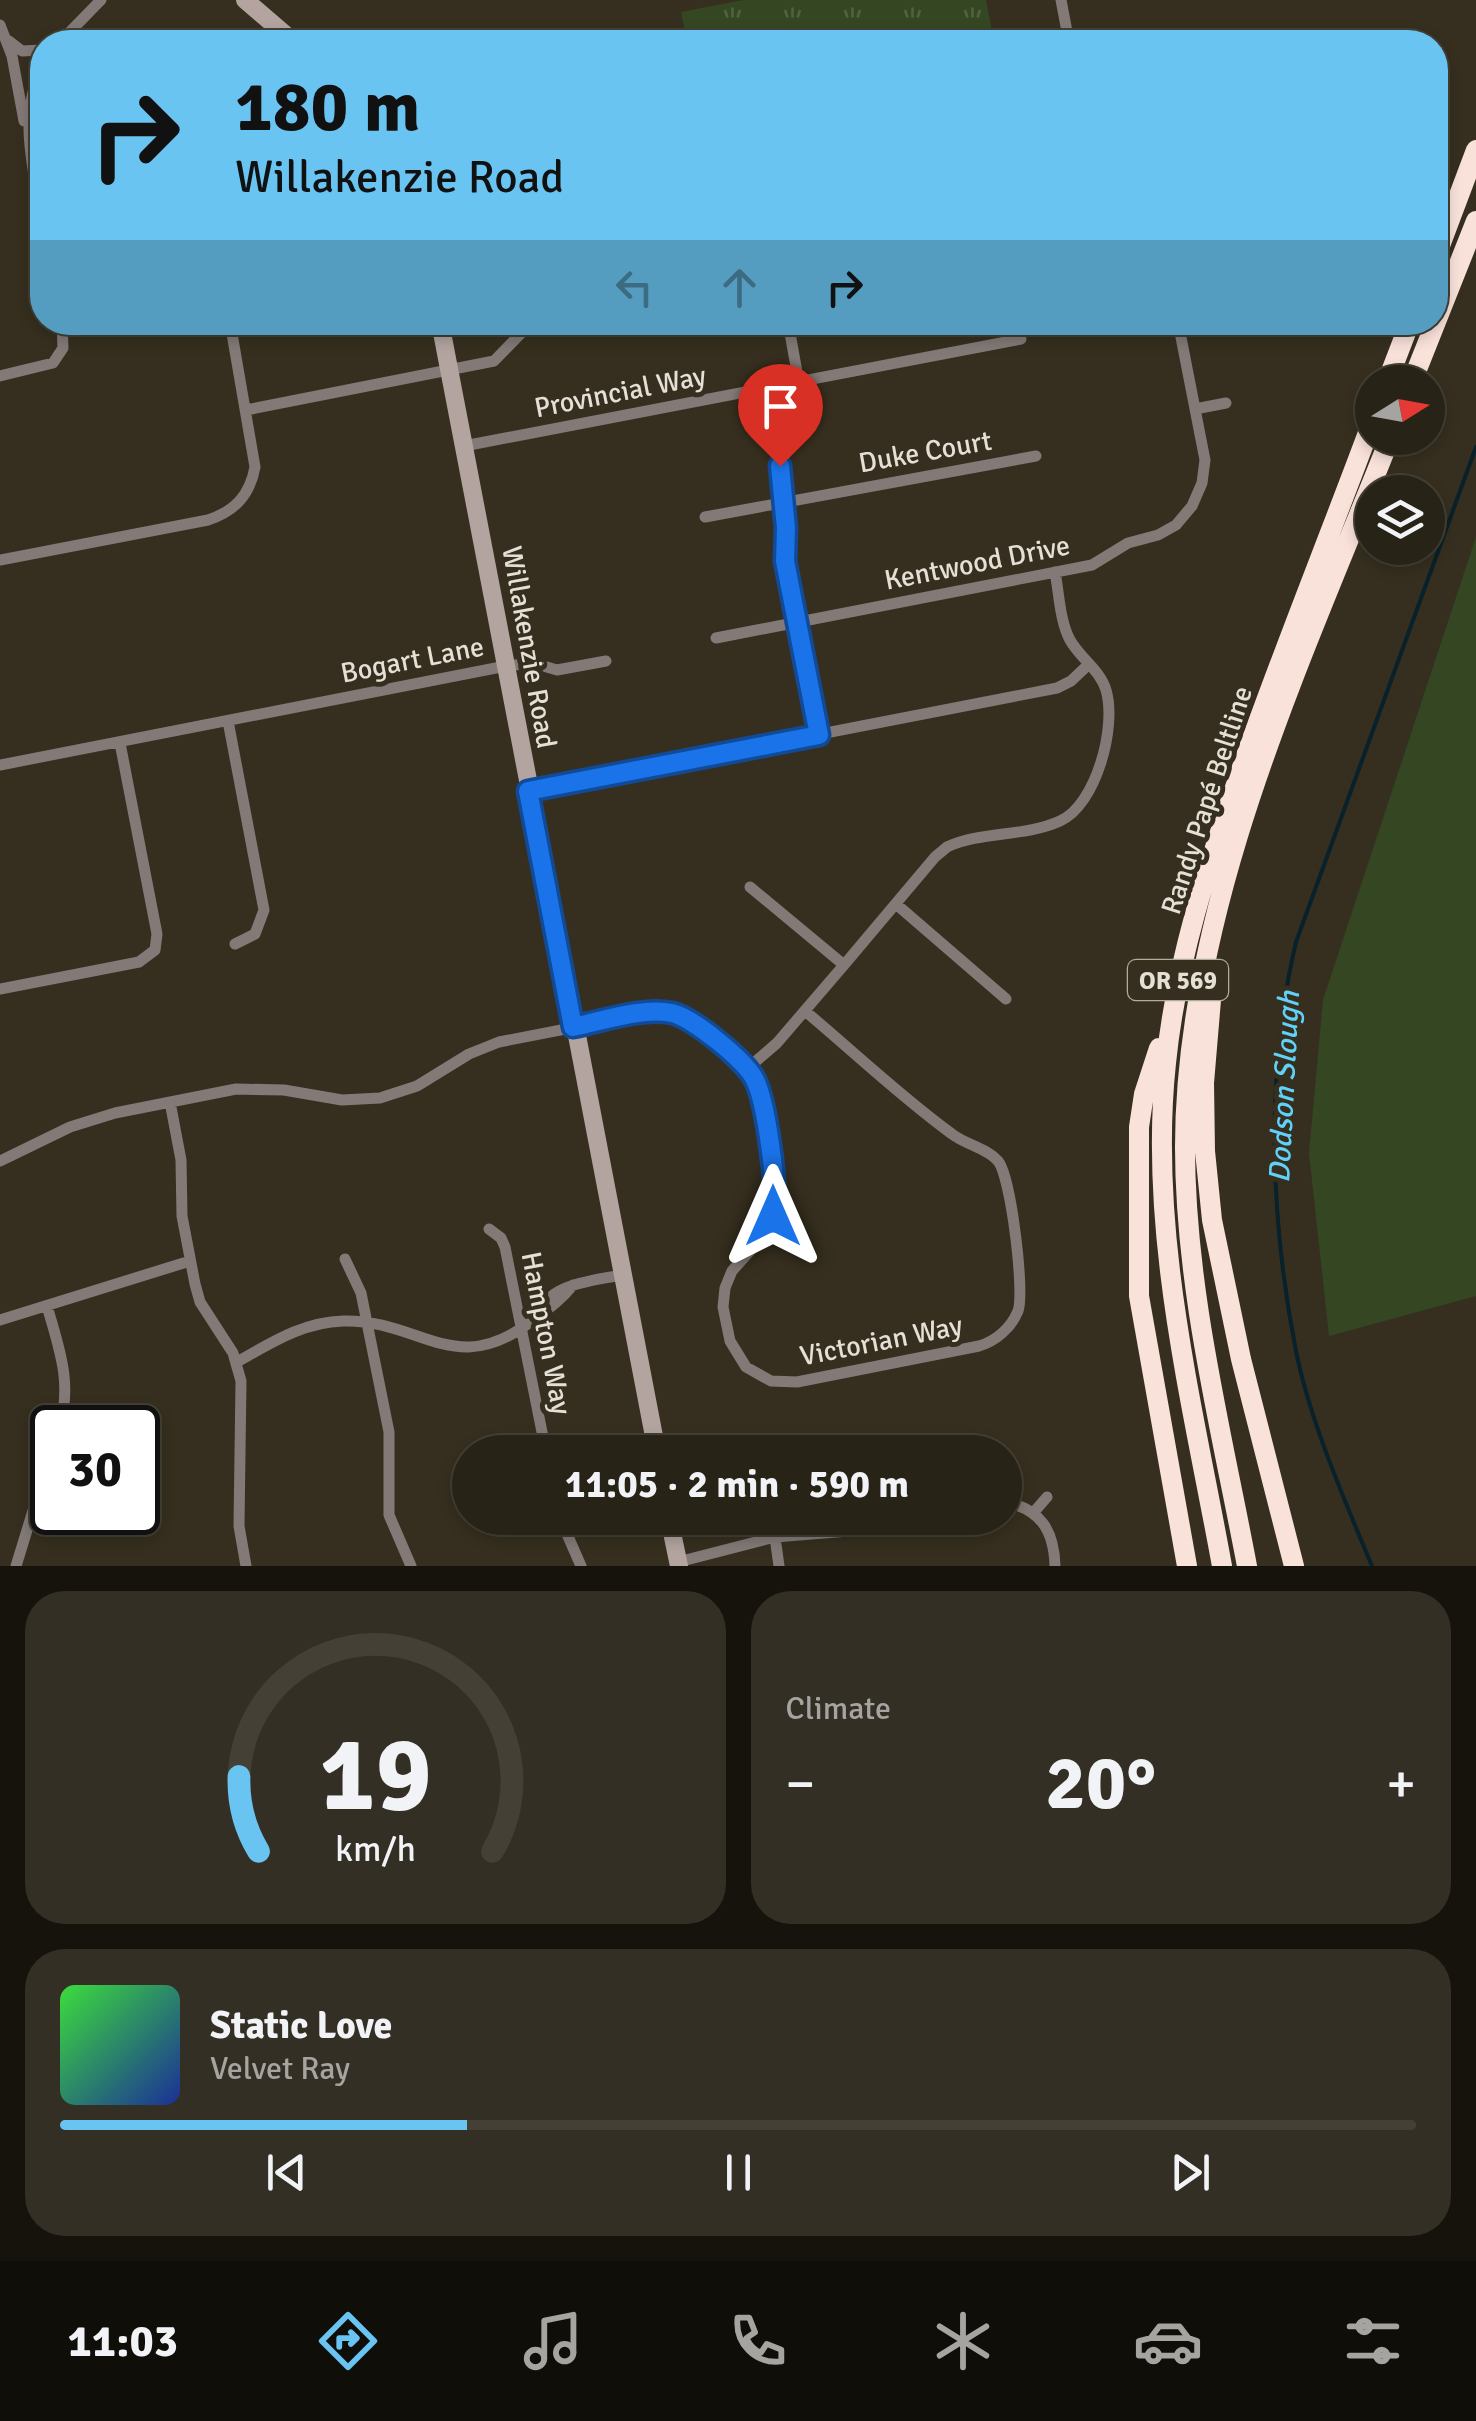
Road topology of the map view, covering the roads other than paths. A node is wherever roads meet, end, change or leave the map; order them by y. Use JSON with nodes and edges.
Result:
{"nodes":[{"id":1,"x":101,"y":0,"type":"edge"},
{"id":2,"x":245,"y":0,"type":"edge"},
{"id":3,"x":1061,"y":0,"type":"edge"},
{"id":4,"x":0,"y":25,"type":"edge"},
{"id":5,"x":72,"y":30,"type":"edge"},
{"id":6,"x":280,"y":30,"type":"edge"},
{"id":7,"x":1067,"y":30,"type":"edge"},
{"id":8,"x":6,"y":38,"type":"junction"},
{"id":9,"x":30,"y":51,"type":"edge"},
{"id":10,"x":30,"y":110,"type":"edge"},
{"id":11,"x":28,"y":140,"type":"junction"},
{"id":12,"x":1476,"y":150,"type":"edge"},
{"id":13,"x":30,"y":151,"type":"edge"},
{"id":14,"x":1476,"y":220,"type":"edge"},
{"id":15,"x":1448,"y":224,"type":"edge"},
{"id":16,"x":1448,"y":291,"type":"edge"},
{"id":17,"x":62,"y":335,"type":"edge"},
{"id":18,"x":232,"y":335,"type":"edge"},
{"id":19,"x":442,"y":335,"type":"edge"},
{"id":20,"x":520,"y":335,"type":"edge"},
{"id":21,"x":791,"y":335,"type":"edge"},
{"id":22,"x":1181,"y":335,"type":"edge"},
{"id":23,"x":1405,"y":335,"type":"edge"},
{"id":24,"x":1431,"y":335,"type":"edge"},
{"id":25,"x":1020,"y":338,"type":"dead end"},
{"id":26,"x":1394,"y":365,"type":"edge"},
{"id":27,"x":1419,"y":365,"type":"edge"},
{"id":28,"x":449,"y":370,"type":"junction"},
{"id":29,"x":0,"y":376,"type":"edge"},
{"id":30,"x":800,"y":382,"type":"junction"},
{"id":31,"x":1226,"y":404,"type":"dead end"},
{"id":32,"x":246,"y":410,"type":"junction"},
{"id":33,"x":1196,"y":410,"type":"junction"},
{"id":34,"x":464,"y":446,"type":"junction"},
{"id":35,"x":1359,"y":455,"type":"edge"},
{"id":36,"x":1383,"y":455,"type":"edge"},
{"id":37,"x":1036,"y":456,"type":"dead end"},
{"id":38,"x":783,"y":502,"type":"junction"},
{"id":39,"x":705,"y":518,"type":"dead end"},
{"id":40,"x":0,"y":560,"type":"edge"},
{"id":41,"x":1055,"y":572,"type":"junction"},
{"id":42,"x":797,"y":622,"type":"junction"},
{"id":43,"x":716,"y":638,"type":"dead end"},
{"id":44,"x":606,"y":661,"type":"dead end"},
{"id":45,"x":1088,"y":664,"type":"junction"},
{"id":46,"x":506,"y":666,"type":"junction"},
{"id":47,"x":1290,"y":693,"type":"junction"},
{"id":48,"x":228,"y":721,"type":"junction"},
{"id":49,"x":819,"y":735,"type":"junction"},
{"id":50,"x":120,"y":744,"type":"junction"},
{"id":51,"x":0,"y":764,"type":"edge"},
{"id":52,"x":528,"y":791,"type":"junction"},
{"id":53,"x":750,"y":887,"type":"dead end"},
{"id":54,"x":896,"y":904,"type":"junction"},
{"id":55,"x":235,"y":944,"type":"dead end"},
{"id":56,"x":844,"y":965,"type":"junction"},
{"id":57,"x":0,"y":989,"type":"edge"},
{"id":58,"x":1006,"y":999,"type":"dead end"},
{"id":59,"x":805,"y":1011,"type":"junction"},
{"id":60,"x":1172,"y":1019,"type":"junction"},
{"id":61,"x":573,"y":1027,"type":"junction"},
{"id":62,"x":747,"y":1069,"type":"junction"},
{"id":63,"x":170,"y":1102,"type":"junction"},
{"id":64,"x":0,"y":1161,"type":"edge"},
{"id":65,"x":489,"y":1229,"type":"dead end"},
{"id":66,"x":345,"y":1259,"type":"dead end"},
{"id":67,"x":190,"y":1261,"type":"junction"},
{"id":68,"x":622,"y":1275,"type":"junction"},
{"id":69,"x":47,"y":1306,"type":"junction"},
{"id":70,"x":0,"y":1320,"type":"edge"},
{"id":71,"x":368,"y":1322,"type":"junction"},
{"id":72,"x":522,"y":1330,"type":"junction"},
{"id":73,"x":236,"y":1362,"type":"junction"},
{"id":74,"x":64,"y":1405,"type":"edge"},
{"id":75,"x":543,"y":1435,"type":"edge"},
{"id":76,"x":653,"y":1435,"type":"edge"},
{"id":77,"x":1046,"y":1498,"type":"dead end"},
{"id":78,"x":1022,"y":1508,"type":"edge"},
{"id":79,"x":1034,"y":1512,"type":"junction"},
{"id":80,"x":30,"y":1520,"type":"edge"},
{"id":81,"x":567,"y":1535,"type":"edge"},
{"id":82,"x":673,"y":1535,"type":"edge"},
{"id":83,"x":807,"y":1535,"type":"edge"},
{"id":84,"x":775,"y":1538,"type":"junction"},
{"id":85,"x":679,"y":1564,"type":"edge"},
{"id":86,"x":16,"y":1566,"type":"edge"},
{"id":87,"x":246,"y":1566,"type":"edge"},
{"id":88,"x":411,"y":1566,"type":"edge"},
{"id":89,"x":581,"y":1566,"type":"edge"},
{"id":90,"x":779,"y":1566,"type":"edge"},
{"id":91,"x":1055,"y":1566,"type":"edge"},
{"id":92,"x":1187,"y":1566,"type":"edge"},
{"id":93,"x":1222,"y":1566,"type":"edge"},
{"id":94,"x":1247,"y":1566,"type":"edge"},
{"id":95,"x":1294,"y":1566,"type":"edge"}],
"edges":[{"from":1,"to":5,"type":"street"},
{"from":2,"to":6,"type":"street"},
{"from":3,"to":7,"type":"street"},
{"from":4,"to":8,"type":"street"},
{"from":8,"to":9,"type":"street"},
{"from":8,"to":11,"type":"street"},
{"from":10,"to":11,"type":"street"},
{"from":11,"to":13,"type":"street"},
{"from":12,"to":15,"type":"highway"},
{"from":14,"to":16,"type":"highway"},
{"from":17,"to":29,"type":"street"},
{"from":18,"to":32,"type":"street"},
{"from":19,"to":28,"type":"street","name":"Willakenzie Road"},
{"from":20,"to":28,"type":"street"},
{"from":21,"to":30,"type":"street"},
{"from":22,"to":33,"type":"street","name":"Kentwood Drive"},
{"from":23,"to":26,"type":"highway"},
{"from":24,"to":27,"type":"highway"},
{"from":25,"to":30,"type":"street","name":"Provincial Way"},
{"from":28,"to":32,"type":"street"},
{"from":28,"to":34,"type":"street","name":"Willakenzie Road"},
{"from":30,"to":34,"type":"street","name":"Provincial Way"},
{"from":30,"to":38,"type":"street"},
{"from":31,"to":33,"type":"street"},
{"from":32,"to":40,"type":"street"},
{"from":33,"to":41,"type":"street","name":"Kentwood Drive"},
{"from":34,"to":46,"type":"street","name":"Willakenzie Road"},
{"from":35,"to":60,"type":"highway","name":"Randy Papé Beltline","number":"OR 569"},
{"from":36,"to":47,"type":"highway","name":"Randy Papé Beltline","number":"OR 569"},
{"from":37,"to":38,"type":"street","name":"Duke Court"},
{"from":38,"to":39,"type":"street","name":"Duke Court"},
{"from":38,"to":42,"type":"street"},
{"from":41,"to":42,"type":"street","name":"Kentwood Drive"},
{"from":41,"to":45,"type":"street"},
{"from":42,"to":43,"type":"street","name":"Kentwood Drive"},
{"from":42,"to":49,"type":"street"},
{"from":44,"to":46,"type":"street","name":"Bogart Lane"},
{"from":45,"to":49,"type":"street"},
{"from":45,"to":54,"type":"street"},
{"from":46,"to":48,"type":"street","name":"Bogart Lane"},
{"from":46,"to":52,"type":"street","name":"Willakenzie Road"},
{"from":47,"to":94,"type":"highway","name":"Randy Papé Beltline","number":"OR 569"},
{"from":47,"to":95,"type":"highway"},
{"from":48,"to":50,"type":"street","name":"Bogart Lane"},
{"from":48,"to":55,"type":"street"},
{"from":49,"to":52,"type":"street"},
{"from":50,"to":51,"type":"street","name":"Bogart Lane"},
{"from":50,"to":57,"type":"street"},
{"from":52,"to":61,"type":"street","name":"Willakenzie Road"},
{"from":53,"to":56,"type":"street"},
{"from":54,"to":56,"type":"street"},
{"from":54,"to":58,"type":"street"},
{"from":56,"to":59,"type":"street"},
{"from":59,"to":62,"type":"street"},
{"from":59,"to":62,"type":"street","name":"Victorian Way"},
{"from":60,"to":92,"type":"highway"},
{"from":60,"to":93,"type":"highway","name":"Randy Papé Beltline","number":"OR 569"},
{"from":61,"to":62,"type":"street"},
{"from":61,"to":63,"type":"street"},
{"from":61,"to":68,"type":"street","name":"Willakenzie Road"},
{"from":63,"to":64,"type":"street"},
{"from":63,"to":67,"type":"street"},
{"from":65,"to":72,"type":"street","name":"Hampton Way"},
{"from":66,"to":71,"type":"street"},
{"from":67,"to":69,"type":"street"},
{"from":67,"to":73,"type":"street"},
{"from":68,"to":72,"type":"street"},
{"from":68,"to":76,"type":"street","name":"Willakenzie Road"},
{"from":69,"to":70,"type":"street"},
{"from":69,"to":74,"type":"street"},
{"from":71,"to":72,"type":"street"},
{"from":71,"to":73,"type":"street"},
{"from":71,"to":88,"type":"street"},
{"from":72,"to":75,"type":"street","name":"Hampton Way"},
{"from":73,"to":87,"type":"street"},
{"from":77,"to":79,"type":"street"},
{"from":78,"to":79,"type":"street"},
{"from":79,"to":91,"type":"street"},
{"from":80,"to":86,"type":"street"},
{"from":81,"to":89,"type":"street"},
{"from":82,"to":85,"type":"street"},
{"from":83,"to":84,"type":"street"},
{"from":84,"to":85,"type":"street"},
{"from":84,"to":90,"type":"street"}]}
